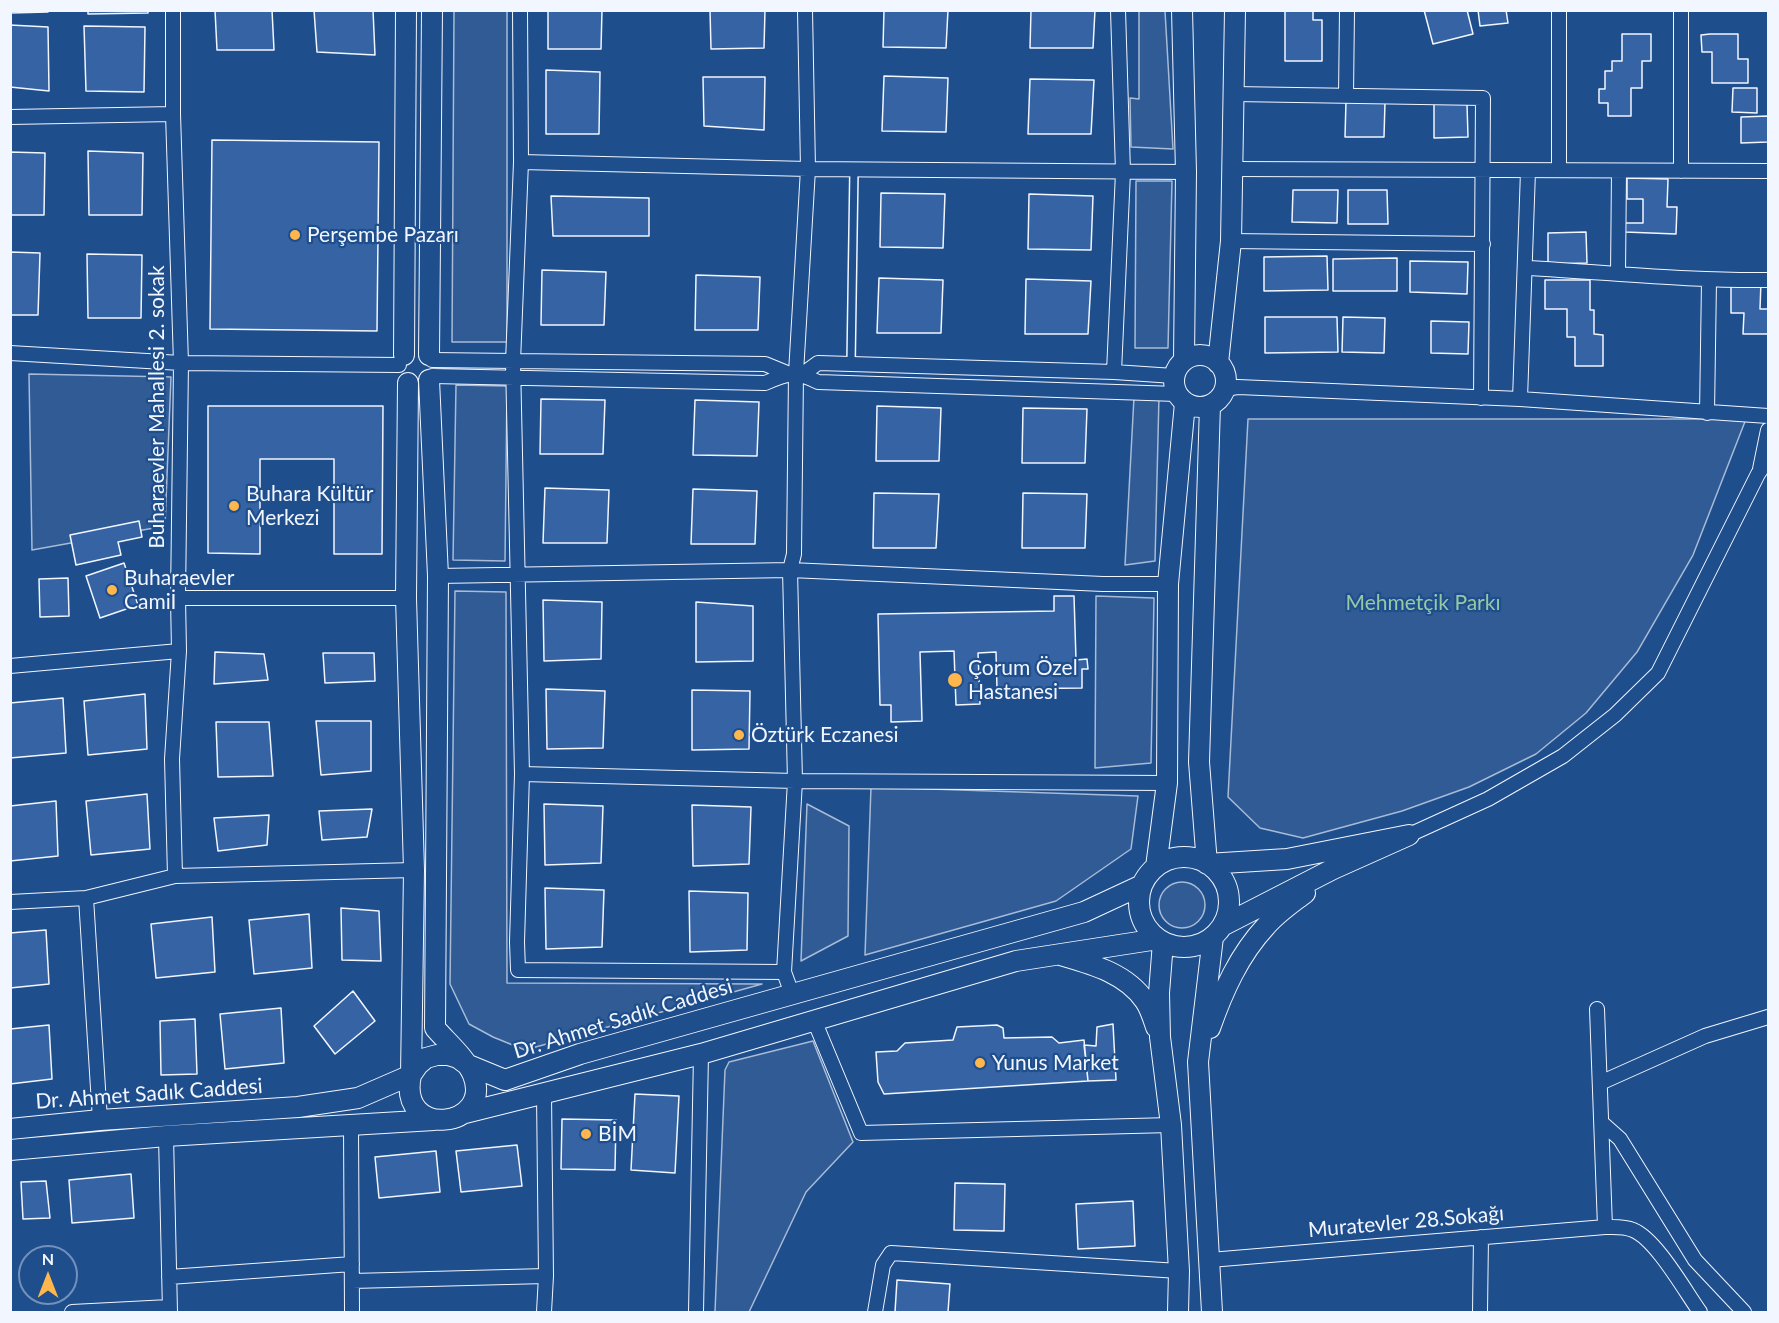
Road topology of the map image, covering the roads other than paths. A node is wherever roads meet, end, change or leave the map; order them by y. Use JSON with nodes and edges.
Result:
{"nodes":[{"id":1,"x":173,"y":10,"type":"edge"},
{"id":2,"x":406,"y":10,"type":"edge"},
{"id":3,"x":432,"y":10,"type":"edge"},
{"id":4,"x":520,"y":10,"type":"edge"},
{"id":5,"x":805,"y":10,"type":"edge"},
{"id":6,"x":1118,"y":10,"type":"edge"},
{"id":7,"x":1182,"y":10,"type":"edge"},
{"id":8,"x":1235,"y":10,"type":"edge"},
{"id":9,"x":1347,"y":10,"type":"edge"},
{"id":10,"x":1559,"y":10,"type":"edge"},
{"id":11,"x":1681,"y":10,"type":"edge"},
{"id":12,"x":1234,"y":94,"type":"junction"},
{"id":13,"x":1346,"y":96,"type":"junction"},
{"id":14,"x":173,"y":114,"type":"junction"},
{"id":15,"x":10,"y":117,"type":"edge"},
{"id":16,"x":521,"y":162,"type":"junction"},
{"id":17,"x":808,"y":169,"type":"junction"},
{"id":18,"x":854,"y":169,"type":"junction"},
{"id":19,"x":1234,"y":169,"type":"junction"},
{"id":20,"x":1558,"y":170,"type":"junction"},
{"id":21,"x":1483,"y":171,"type":"junction"},
{"id":22,"x":1528,"y":171,"type":"junction"},
{"id":23,"x":1619,"y":171,"type":"junction"},
{"id":24,"x":1682,"y":171,"type":"junction"},
{"id":25,"x":1768,"y":171,"type":"edge"},
{"id":26,"x":1123,"y":172,"type":"junction"},
{"id":27,"x":1186,"y":172,"type":"junction"},
{"id":28,"x":1231,"y":241,"type":"junction"},
{"id":29,"x":1483,"y":244,"type":"junction"},
{"id":30,"x":1526,"y":268,"type":"junction"},
{"id":31,"x":1618,"y":273,"type":"junction"},
{"id":32,"x":1768,"y":280,"type":"edge"},
{"id":33,"x":1709,"y":281,"type":"junction"},
{"id":34,"x":10,"y":354,"type":"edge"},
{"id":35,"x":401,"y":360,"type":"junction"},
{"id":36,"x":513,"y":362,"type":"junction"},
{"id":37,"x":181,"y":363,"type":"junction"},
{"id":38,"x":1218,"y":363,"type":"junction"},
{"id":39,"x":851,"y":364,"type":"junction"},
{"id":40,"x":430,"y":368,"type":"junction"},
{"id":41,"x":1114,"y":372,"type":"junction"},
{"id":42,"x":795,"y":373,"type":"junction"},
{"id":43,"x":514,"y":377,"type":"junction"},
{"id":44,"x":408,"y":383,"type":"junction"},
{"id":45,"x":1180,"y":383,"type":"junction"},
{"id":46,"x":1224,"y":389,"type":"junction"},
{"id":47,"x":1481,"y":398,"type":"junction"},
{"id":48,"x":1520,"y":399,"type":"junction"},
{"id":49,"x":1210,"y":405,"type":"junction"},
{"id":50,"x":1707,"y":413,"type":"junction"},
{"id":51,"x":1768,"y":416,"type":"edge"},
{"id":52,"x":1768,"y":430,"type":"edge"},
{"id":53,"x":1768,"y":459,"type":"edge"},
{"id":54,"x":1758,"y":474,"type":"junction"},
{"id":55,"x":790,"y":570,"type":"junction"},
{"id":56,"x":518,"y":574,"type":"junction"},
{"id":57,"x":438,"y":576,"type":"junction"},
{"id":58,"x":1168,"y":584,"type":"junction"},
{"id":59,"x":177,"y":598,"type":"junction"},
{"id":60,"x":406,"y":598,"type":"junction"},
{"id":61,"x":179,"y":651,"type":"junction"},
{"id":62,"x":10,"y":666,"type":"edge"},
{"id":63,"x":522,"y":774,"type":"junction"},
{"id":64,"x":795,"y":782,"type":"junction"},
{"id":65,"x":1167,"y":783,"type":"junction"},
{"id":66,"x":1409,"y":835,"type":"junction"},
{"id":67,"x":1207,"y":864,"type":"junction"},
{"id":68,"x":1156,"y":867,"type":"junction"},
{"id":69,"x":1333,"y":869,"type":"junction"},
{"id":70,"x":414,"y":870,"type":"junction"},
{"id":71,"x":175,"y":876,"type":"junction"},
{"id":72,"x":1142,"y":885,"type":"junction"},
{"id":73,"x":86,"y":898,"type":"junction"},
{"id":74,"x":10,"y":902,"type":"edge"},
{"id":75,"x":1217,"y":932,"type":"junction"},
{"id":76,"x":1160,"y":940,"type":"junction"},
{"id":77,"x":1055,"y":954,"type":"junction"},
{"id":78,"x":784,"y":972,"type":"junction"},
{"id":79,"x":792,"y":994,"type":"junction"},
{"id":80,"x":1598,"y":1009,"type":"dead end"},
{"id":81,"x":1768,"y":1017,"type":"edge"},
{"id":82,"x":814,"y":1020,"type":"junction"},
{"id":83,"x":1160,"y":1037,"type":"junction"},
{"id":84,"x":701,"y":1054,"type":"junction"},
{"id":85,"x":1198,"y":1062,"type":"junction"},
{"id":86,"x":466,"y":1064,"type":"junction"},
{"id":87,"x":411,"y":1075,"type":"junction"},
{"id":88,"x":1600,"y":1083,"type":"junction"},
{"id":89,"x":544,"y":1094,"type":"junction"},
{"id":90,"x":465,"y":1113,"type":"junction"},
{"id":91,"x":100,"y":1120,"type":"junction"},
{"id":92,"x":434,"y":1120,"type":"junction"},
{"id":93,"x":1602,"y":1122,"type":"junction"},
{"id":94,"x":1171,"y":1125,"type":"junction"},
{"id":95,"x":351,"y":1126,"type":"junction"},
{"id":96,"x":10,"y":1129,"type":"edge"},
{"id":97,"x":166,"y":1136,"type":"junction"},
{"id":98,"x":10,"y":1150,"type":"edge"},
{"id":99,"x":1605,"y":1227,"type":"junction"},
{"id":100,"x":1481,"y":1237,"type":"junction"},
{"id":101,"x":1210,"y":1260,"type":"junction"},
{"id":102,"x":352,"y":1264,"type":"junction"},
{"id":103,"x":1179,"y":1271,"type":"junction"},
{"id":104,"x":546,"y":1276,"type":"junction"},
{"id":105,"x":169,"y":1277,"type":"junction"},
{"id":106,"x":352,"y":1281,"type":"junction"},
{"id":107,"x":170,"y":1310,"type":"edge"},
{"id":108,"x":72,"y":1312,"type":"edge"},
{"id":109,"x":352,"y":1312,"type":"edge"},
{"id":110,"x":544,"y":1312,"type":"edge"},
{"id":111,"x":696,"y":1312,"type":"edge"},
{"id":112,"x":875,"y":1312,"type":"edge"},
{"id":113,"x":1178,"y":1312,"type":"edge"},
{"id":114,"x":1212,"y":1312,"type":"edge"},
{"id":115,"x":1480,"y":1312,"type":"edge"},
{"id":116,"x":1700,"y":1312,"type":"edge"},
{"id":117,"x":1744,"y":1312,"type":"edge"}],
"edges":[{"from":1,"to":14,"type":"street","name":"Buharaevler Mahallesi 2. sokak"},
{"from":2,"to":35,"type":"street"},
{"from":3,"to":40,"type":"street"},
{"from":4,"to":16,"type":"street"},
{"from":5,"to":17,"type":"street"},
{"from":6,"to":26,"type":"street"},
{"from":7,"to":27,"type":"street"},
{"from":8,"to":12,"type":"street"},
{"from":9,"to":13,"type":"street"},
{"from":10,"to":20,"type":"street"},
{"from":11,"to":24,"type":"street"},
{"from":12,"to":13,"type":"street"},
{"from":12,"to":19,"type":"street"},
{"from":13,"to":21,"type":"street"},
{"from":14,"to":15,"type":"street"},
{"from":14,"to":37,"type":"street","name":"Buharaevler Mahallesi 2. sokak"},
{"from":16,"to":17,"type":"street"},
{"from":16,"to":36,"type":"street"},
{"from":17,"to":18,"type":"street"},
{"from":17,"to":42,"type":"street"},
{"from":18,"to":26,"type":"street"},
{"from":18,"to":39,"type":"lane"},
{"from":19,"to":21,"type":"street"},
{"from":19,"to":28,"type":"street"},
{"from":20,"to":22,"type":"street"},
{"from":20,"to":23,"type":"street"},
{"from":21,"to":22,"type":"street"},
{"from":21,"to":29,"type":"street"},
{"from":22,"to":30,"type":"street"},
{"from":23,"to":24,"type":"street"},
{"from":23,"to":31,"type":"street"},
{"from":24,"to":25,"type":"street"},
{"from":26,"to":27,"type":"street"},
{"from":26,"to":41,"type":"street"},
{"from":27,"to":45,"type":"street"},
{"from":28,"to":29,"type":"street"},
{"from":28,"to":38,"type":"street"},
{"from":29,"to":47,"type":"street"},
{"from":30,"to":31,"type":"street"},
{"from":30,"to":48,"type":"street"},
{"from":31,"to":33,"type":"street"},
{"from":32,"to":33,"type":"street"},
{"from":33,"to":50,"type":"street"},
{"from":34,"to":37,"type":"street"},
{"from":35,"to":37,"type":"street"},
{"from":35,"to":40,"type":"street"},
{"from":35,"to":44,"type":"street"},
{"from":36,"to":40,"type":"street"},
{"from":36,"to":42,"type":"street"},
{"from":36,"to":43,"type":"street"},
{"from":37,"to":59,"type":"street","name":"Buharaevler Mahallesi 2. sokak"},
{"from":38,"to":45,"type":"street"},
{"from":38,"to":46,"type":"street"},
{"from":39,"to":41,"type":"street"},
{"from":39,"to":42,"type":"street"},
{"from":40,"to":43,"type":"street"},
{"from":40,"to":44,"type":"street"},
{"from":40,"to":57,"type":"street"},
{"from":41,"to":45,"type":"street"},
{"from":42,"to":43,"type":"street"},
{"from":42,"to":45,"type":"street"},
{"from":42,"to":55,"type":"street"},
{"from":43,"to":56,"type":"street"},
{"from":44,"to":60,"type":"street"},
{"from":45,"to":49,"type":"street"},
{"from":45,"to":58,"type":"street"},
{"from":46,"to":47,"type":"street"},
{"from":46,"to":49,"type":"street"},
{"from":47,"to":48,"type":"street"},
{"from":48,"to":50,"type":"street"},
{"from":49,"to":67,"type":"street"},
{"from":50,"to":51,"type":"street"},
{"from":52,"to":54,"type":"street"},
{"from":53,"to":54,"type":"street"},
{"from":54,"to":66,"type":"street"},
{"from":55,"to":56,"type":"street"},
{"from":55,"to":58,"type":"street"},
{"from":55,"to":64,"type":"street"},
{"from":56,"to":57,"type":"street"},
{"from":56,"to":63,"type":"street"},
{"from":57,"to":86,"type":"street"},
{"from":58,"to":65,"type":"street"},
{"from":59,"to":60,"type":"street"},
{"from":59,"to":61,"type":"street","name":"Buharaevler Mahallesi 2. sokak"},
{"from":60,"to":70,"type":"street"},
{"from":61,"to":62,"type":"street"},
{"from":61,"to":71,"type":"street","name":"Buharaevler Mahallesi 2. sokak"},
{"from":63,"to":64,"type":"street"},
{"from":63,"to":78,"type":"street"},
{"from":64,"to":65,"type":"street"},
{"from":64,"to":78,"type":"street"},
{"from":65,"to":68,"type":"street"},
{"from":66,"to":67,"type":"street"},
{"from":66,"to":69,"type":"street"},
{"from":67,"to":68,"type":"street"},
{"from":67,"to":75,"type":"street"},
{"from":68,"to":72,"type":"street"},
{"from":69,"to":75,"type":"street"},
{"from":69,"to":85,"type":"street"},
{"from":70,"to":71,"type":"street"},
{"from":70,"to":87,"type":"street"},
{"from":71,"to":73,"type":"street"},
{"from":72,"to":76,"type":"street"},
{"from":72,"to":79,"type":"street","name":"Dr. Ahmet Sadık Caddesi"},
{"from":73,"to":74,"type":"street"},
{"from":73,"to":91,"type":"street"},
{"from":75,"to":76,"type":"street"},
{"from":75,"to":85,"type":"street"},
{"from":76,"to":77,"type":"street"},
{"from":76,"to":83,"type":"street"},
{"from":77,"to":82,"type":"street"},
{"from":77,"to":83,"type":"street"},
{"from":78,"to":79,"type":"street"},
{"from":79,"to":86,"type":"street","name":"Dr. Ahmet Sadık Caddesi"},
{"from":80,"to":88,"type":"street"},
{"from":81,"to":88,"type":"street"},
{"from":82,"to":84,"type":"street"},
{"from":82,"to":94,"type":"street"},
{"from":83,"to":94,"type":"street"},
{"from":84,"to":89,"type":"street"},
{"from":84,"to":111,"type":"street"},
{"from":85,"to":101,"type":"street"},
{"from":86,"to":87,"type":"street","name":"Dr. Ahmet Sadık Caddesi"},
{"from":86,"to":90,"type":"street"},
{"from":87,"to":91,"type":"street","name":"Dr. Ahmet Sadık Caddesi"},
{"from":87,"to":92,"type":"street"},
{"from":88,"to":93,"type":"street"},
{"from":89,"to":90,"type":"street"},
{"from":89,"to":104,"type":"street"},
{"from":90,"to":92,"type":"street"},
{"from":91,"to":96,"type":"street","name":"Dr. Ahmet Sadık Caddesi"},
{"from":92,"to":95,"type":"street","name":"Dr. Ahmet Sadık Caddesi"},
{"from":93,"to":99,"type":"street"},
{"from":93,"to":117,"type":"street"},
{"from":94,"to":103,"type":"street"},
{"from":95,"to":97,"type":"street","name":"Dr. Ahmet Sadık Caddesi"},
{"from":95,"to":102,"type":"street"},
{"from":97,"to":98,"type":"street","name":"Dr. Ahmet Sadık Caddesi"},
{"from":97,"to":105,"type":"street"},
{"from":99,"to":100,"type":"street","name":"Muratevler 28.Sokağı"},
{"from":99,"to":116,"type":"street","name":"Muratevler 28.Sokağı"},
{"from":100,"to":101,"type":"street","name":"Muratevler 28.Sokağı"},
{"from":100,"to":115,"type":"street"},
{"from":101,"to":114,"type":"street"},
{"from":102,"to":105,"type":"street"},
{"from":102,"to":106,"type":"street"},
{"from":103,"to":112,"type":"street"},
{"from":103,"to":113,"type":"street"},
{"from":104,"to":106,"type":"street"},
{"from":104,"to":110,"type":"street"},
{"from":105,"to":107,"type":"street"},
{"from":106,"to":109,"type":"street"},
{"from":107,"to":108,"type":"street"}]}
